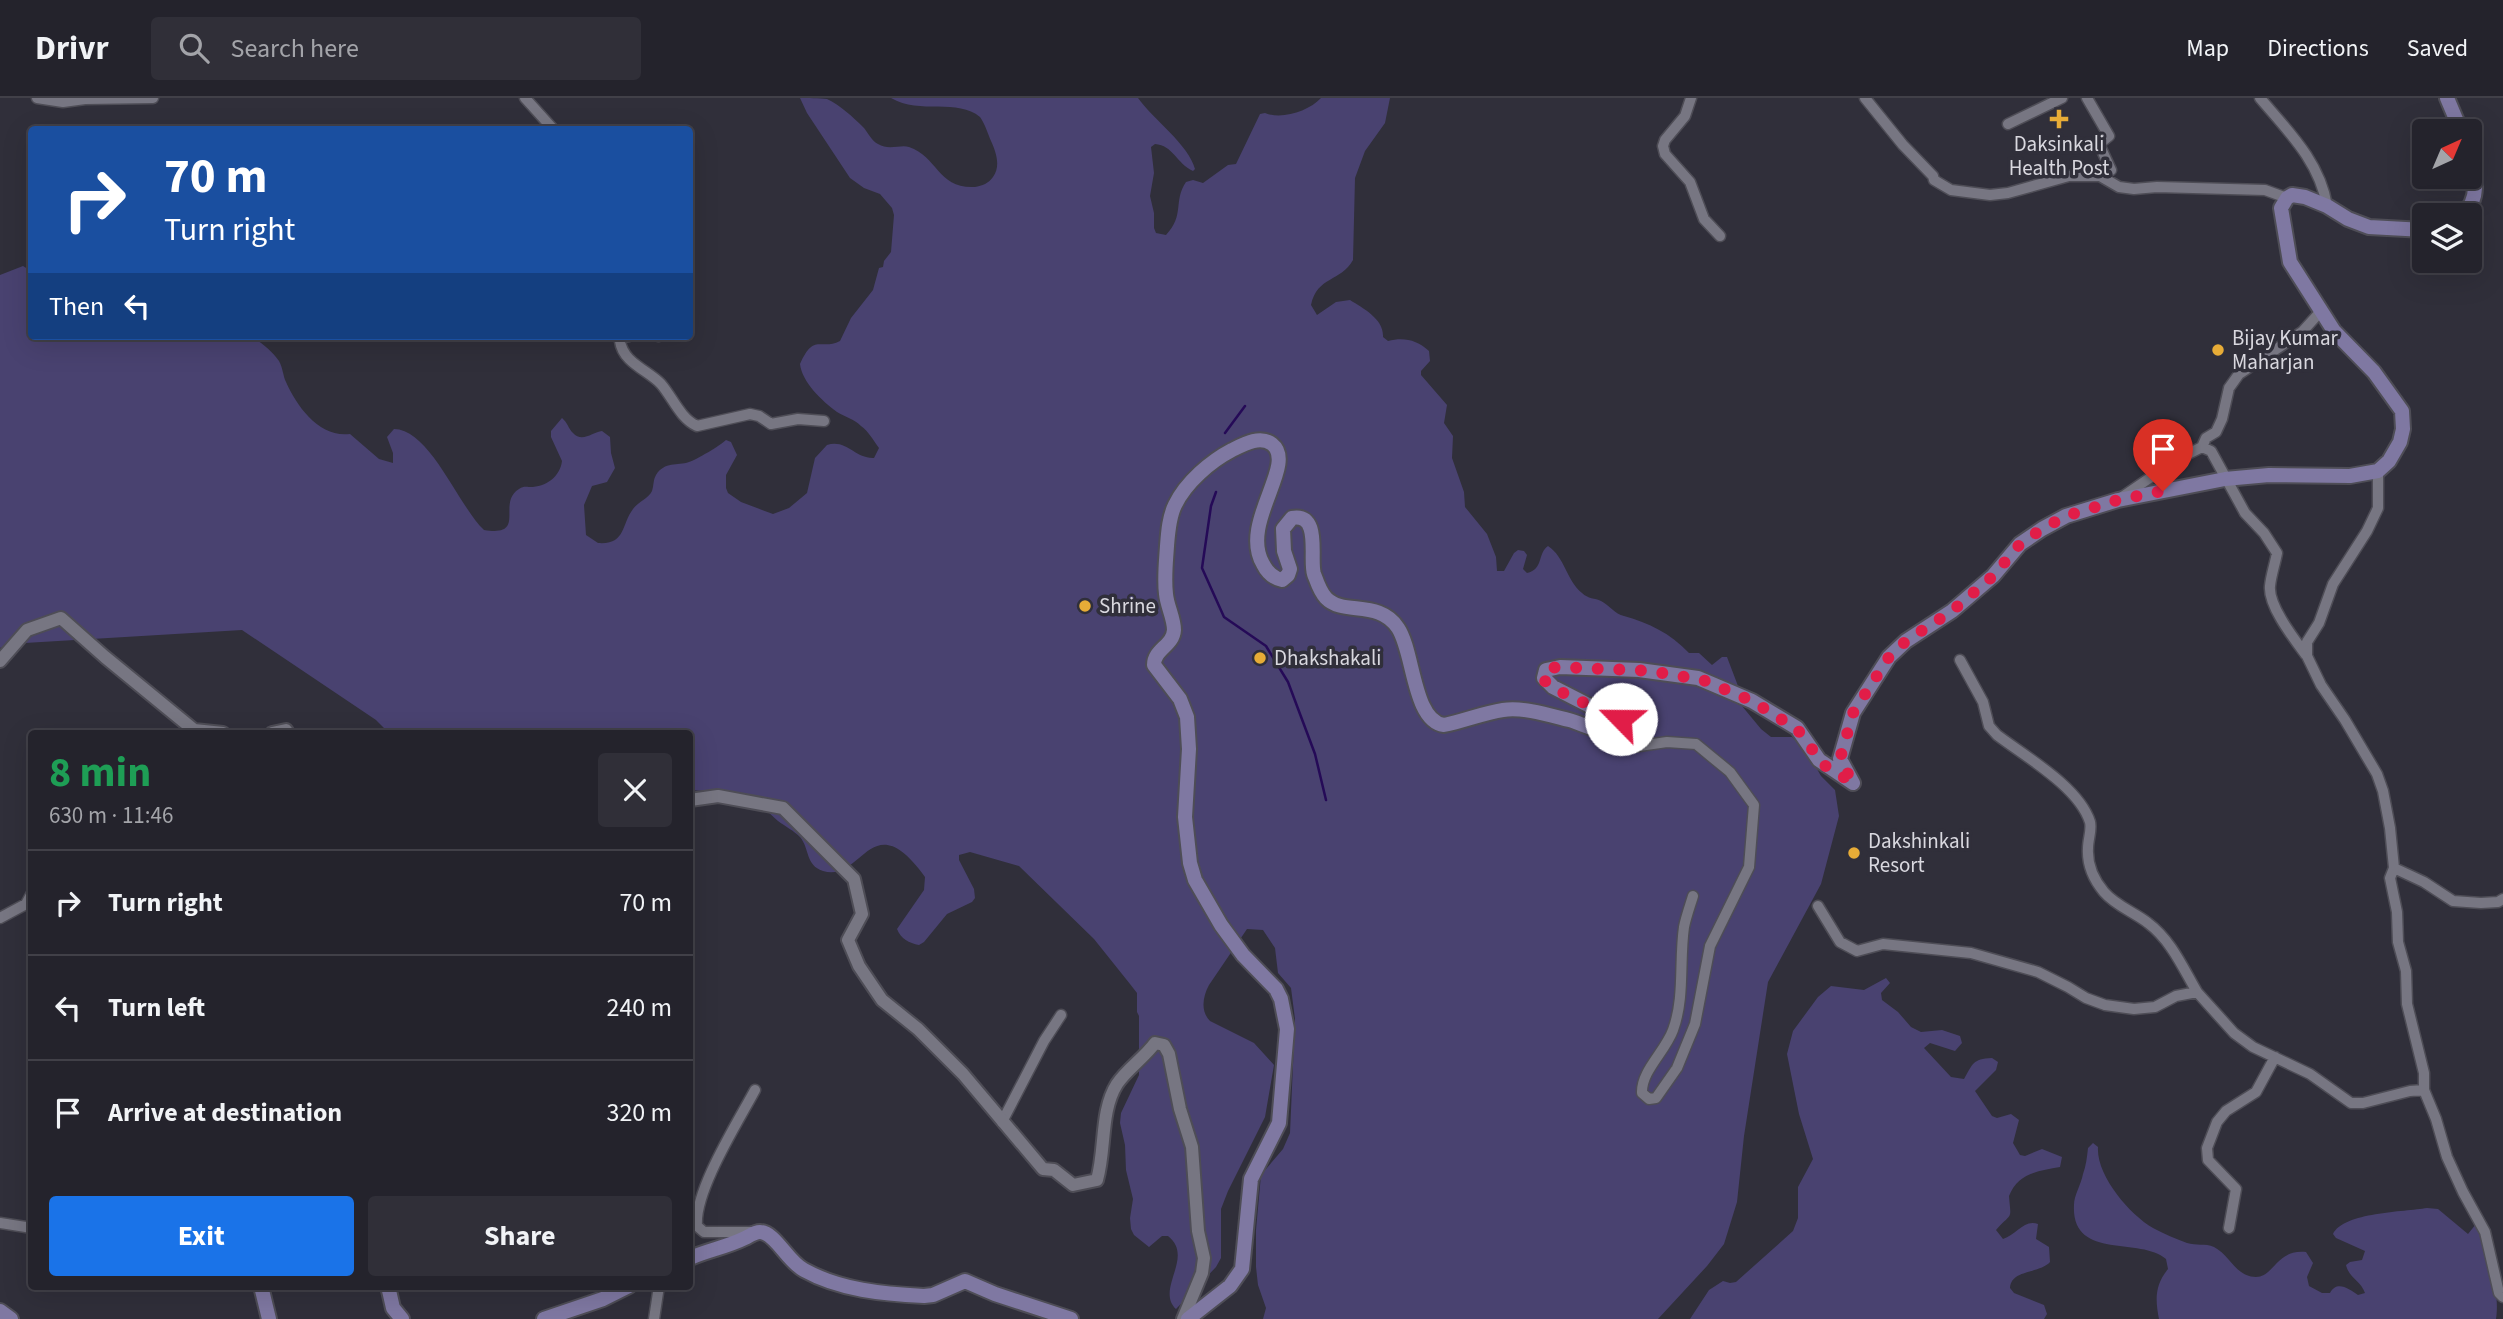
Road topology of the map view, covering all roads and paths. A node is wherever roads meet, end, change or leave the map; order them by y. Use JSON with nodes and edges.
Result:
{"nodes":[{"id":1,"x":37,"y":98,"type":"edge"},
{"id":2,"x":153,"y":98,"type":"edge"},
{"id":3,"x":525,"y":98,"type":"edge"},
{"id":4,"x":1691,"y":98,"type":"edge"},
{"id":5,"x":1865,"y":98,"type":"edge"},
{"id":6,"x":2062,"y":98,"type":"edge"},
{"id":7,"x":2087,"y":98,"type":"edge"},
{"id":8,"x":2260,"y":98,"type":"edge"},
{"id":9,"x":2447,"y":98,"type":"edge"},
{"id":10,"x":2456,"y":119,"type":"edge"},
{"id":11,"x":2008,"y":124,"type":"dead end"},
{"id":12,"x":550,"y":126,"type":"edge"},
{"id":13,"x":2100,"y":176,"type":"junction"},
{"id":14,"x":2287,"y":198,"type":"junction"},
{"id":15,"x":2327,"y":206,"type":"junction"},
{"id":16,"x":2412,"y":229,"type":"edge"},
{"id":17,"x":1720,"y":236,"type":"dead end"},
{"id":18,"x":2321,"y":311,"type":"junction"},
{"id":19,"x":621,"y":340,"type":"edge"},
{"id":20,"x":824,"y":421,"type":"dead end"},
{"id":21,"x":2202,"y":446,"type":"junction"},
{"id":22,"x":2378,"y":471,"type":"junction"},
{"id":23,"x":2225,"y":479,"type":"junction"},
{"id":24,"x":2118,"y":500,"type":"junction"},
{"id":25,"x":2307,"y":656,"type":"junction"},
{"id":26,"x":1960,"y":660,"type":"dead end"},
{"id":27,"x":0,"y":661,"type":"edge"},
{"id":28,"x":194,"y":730,"type":"edge"},
{"id":29,"x":1607,"y":732,"type":"junction"},
{"id":30,"x":693,"y":800,"type":"edge"},
{"id":31,"x":2394,"y":868,"type":"junction"},
{"id":32,"x":1693,"y":896,"type":"dead end"},
{"id":33,"x":2503,"y":899,"type":"edge"},
{"id":34,"x":28,"y":900,"type":"edge"},
{"id":35,"x":1818,"y":906,"type":"dead end"},
{"id":36,"x":0,"y":918,"type":"edge"},
{"id":37,"x":2197,"y":992,"type":"junction"},
{"id":38,"x":1061,"y":1015,"type":"dead end"},
{"id":39,"x":2275,"y":1057,"type":"junction"},
{"id":40,"x":755,"y":1090,"type":"dead end"},
{"id":41,"x":2424,"y":1090,"type":"junction"},
{"id":42,"x":1002,"y":1122,"type":"junction"},
{"id":43,"x":0,"y":1223,"type":"edge"},
{"id":44,"x":28,"y":1227,"type":"edge"},
{"id":45,"x":2229,"y":1228,"type":"dead end"},
{"id":46,"x":759,"y":1232,"type":"junction"},
{"id":47,"x":693,"y":1257,"type":"edge"},
{"id":48,"x":262,"y":1290,"type":"edge"},
{"id":49,"x":389,"y":1290,"type":"edge"},
{"id":50,"x":621,"y":1290,"type":"edge"},
{"id":51,"x":658,"y":1290,"type":"edge"},
{"id":52,"x":2503,"y":1297,"type":"edge"},
{"id":53,"x":0,"y":1311,"type":"edge"},
{"id":54,"x":11,"y":1319,"type":"edge"},
{"id":55,"x":269,"y":1319,"type":"edge"},
{"id":56,"x":402,"y":1319,"type":"edge"},
{"id":57,"x":544,"y":1319,"type":"edge"},
{"id":58,"x":654,"y":1319,"type":"edge"},
{"id":59,"x":1071,"y":1319,"type":"edge"},
{"id":60,"x":1183,"y":1319,"type":"edge"},
{"id":61,"x":1188,"y":1319,"type":"edge"}],
"edges":[{"from":1,"to":2,"type":"street"},
{"from":3,"to":12,"type":"street"},
{"from":4,"to":17,"type":"street"},
{"from":5,"to":13,"type":"street"},
{"from":6,"to":11,"type":"street"},
{"from":7,"to":13,"type":"street"},
{"from":8,"to":15,"type":"street"},
{"from":9,"to":10,"type":"main road"},
{"from":13,"to":14,"type":"street"},
{"from":14,"to":15,"type":"main road"},
{"from":14,"to":18,"type":"main road"},
{"from":15,"to":16,"type":"main road"},
{"from":18,"to":21,"type":"street"},
{"from":18,"to":22,"type":"main road"},
{"from":19,"to":20,"type":"street"},
{"from":21,"to":23,"type":"street"},
{"from":21,"to":24,"type":"street"},
{"from":22,"to":23,"type":"main road"},
{"from":22,"to":25,"type":"street"},
{"from":23,"to":24,"type":"main road"},
{"from":23,"to":25,"type":"street"},
{"from":24,"to":29,"type":"main road"},
{"from":25,"to":31,"type":"street"},
{"from":26,"to":37,"type":"street"},
{"from":27,"to":28,"type":"street"},
{"from":29,"to":32,"type":"street"},
{"from":29,"to":61,"type":"main road"},
{"from":30,"to":42,"type":"street"},
{"from":31,"to":33,"type":"street"},
{"from":31,"to":41,"type":"street"},
{"from":34,"to":36,"type":"street"},
{"from":35,"to":37,"type":"street"},
{"from":37,"to":39,"type":"street"},
{"from":38,"to":42,"type":"street"},
{"from":39,"to":41,"type":"street"},
{"from":39,"to":45,"type":"street"},
{"from":40,"to":46,"type":"street"},
{"from":41,"to":52,"type":"street"},
{"from":42,"to":60,"type":"street"},
{"from":43,"to":44,"type":"street"},
{"from":46,"to":47,"type":"main road"},
{"from":46,"to":59,"type":"main road"},
{"from":48,"to":55,"type":"main road"},
{"from":49,"to":56,"type":"main road"},
{"from":50,"to":57,"type":"main road"},
{"from":51,"to":58,"type":"street"},
{"from":53,"to":54,"type":"main road"}]}
